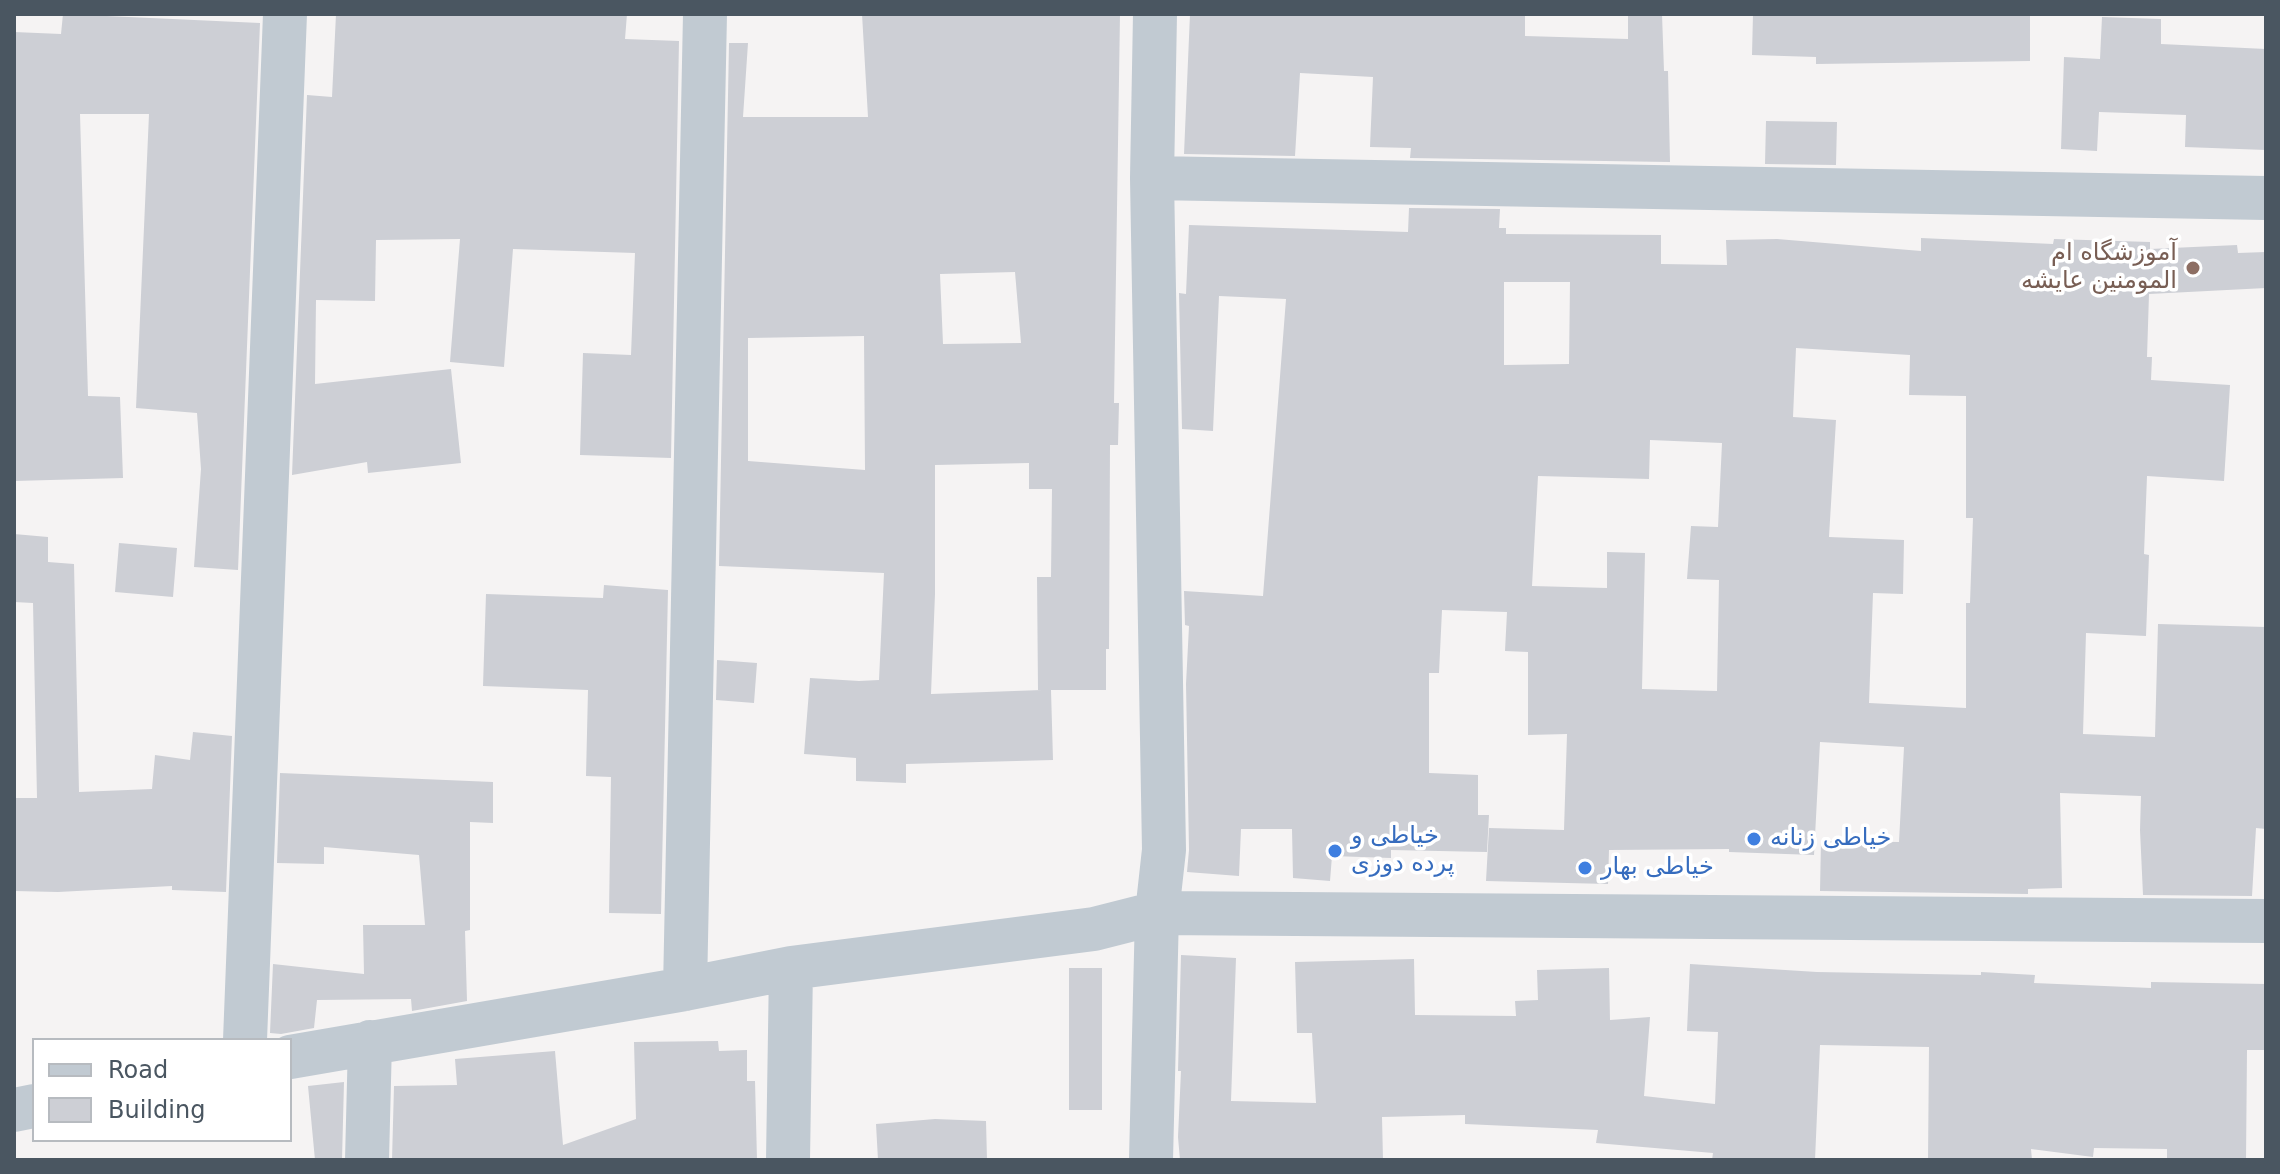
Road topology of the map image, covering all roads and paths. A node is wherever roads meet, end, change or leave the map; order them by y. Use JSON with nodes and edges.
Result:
{"nodes":[{"id":1,"x":285,"y":14,"type":"edge"},
{"id":2,"x":705,"y":14,"type":"edge"},
{"id":3,"x":1155,"y":14,"type":"edge"},
{"id":4,"x":1152,"y":178,"type":"junction"},
{"id":5,"x":2266,"y":198,"type":"edge"},
{"id":6,"x":1157,"y":913,"type":"junction"},
{"id":7,"x":2266,"y":921,"type":"edge"},
{"id":8,"x":791,"y":968,"type":"junction"},
{"id":9,"x":685,"y":989,"type":"junction"},
{"id":10,"x":245,"y":1038,"type":"edge"},
{"id":11,"x":370,"y":1042,"type":"junction"},
{"id":12,"x":292,"y":1057,"type":"edge"},
{"id":13,"x":367,"y":1160,"type":"edge"},
{"id":14,"x":788,"y":1160,"type":"edge"},
{"id":15,"x":1151,"y":1160,"type":"edge"}],
"edges":[{"from":1,"to":10,"type":"street"},
{"from":2,"to":9,"type":"street"},
{"from":3,"to":4,"type":"street"},
{"from":4,"to":5,"type":"street"},
{"from":4,"to":6,"type":"street"},
{"from":6,"to":7,"type":"street"},
{"from":6,"to":8,"type":"street"},
{"from":6,"to":15,"type":"street"},
{"from":8,"to":9,"type":"street"},
{"from":8,"to":14,"type":"street"},
{"from":9,"to":11,"type":"street"},
{"from":11,"to":12,"type":"street"},
{"from":11,"to":13,"type":"street"}]}
